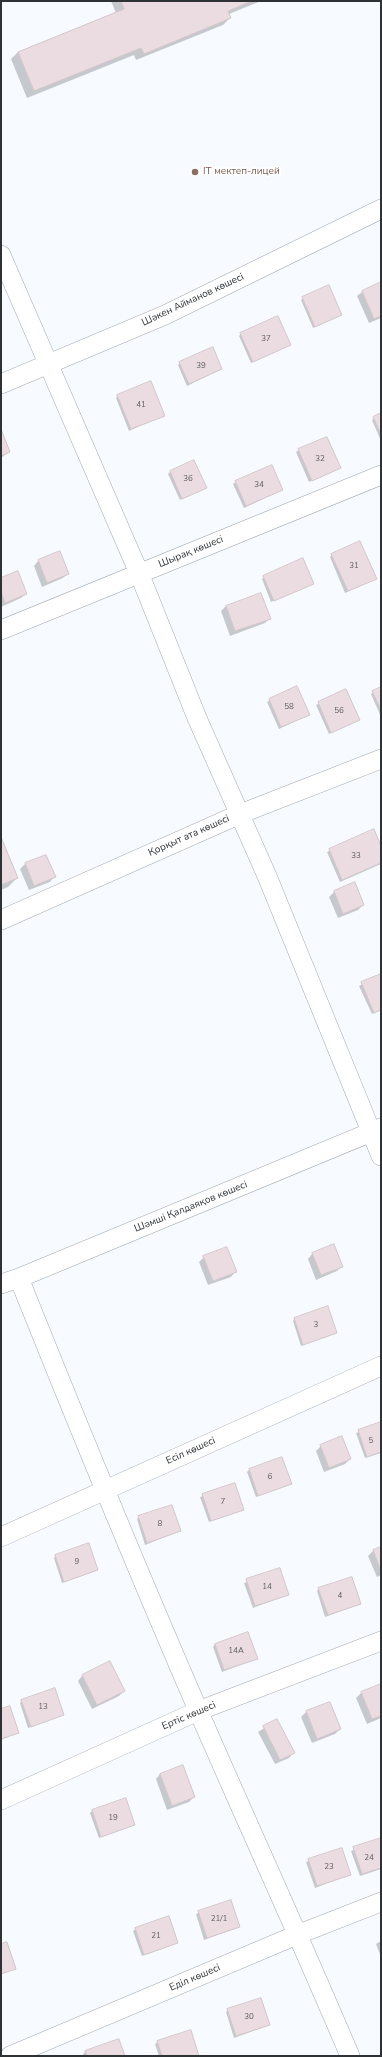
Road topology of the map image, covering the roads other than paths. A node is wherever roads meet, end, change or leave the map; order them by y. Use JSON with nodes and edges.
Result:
{"nodes":[{"id":1,"x":381,"y":209,"type":"edge"},
{"id":2,"x":1,"y":255,"type":"edge"},
{"id":3,"x":48,"y":363,"type":"junction"},
{"id":4,"x":1,"y":384,"type":"edge"},
{"id":5,"x":381,"y":475,"type":"edge"},
{"id":6,"x":138,"y":573,"type":"junction"},
{"id":7,"x":1,"y":630,"type":"edge"},
{"id":8,"x":381,"y":760,"type":"edge"},
{"id":9,"x":240,"y":814,"type":"junction"},
{"id":10,"x":1,"y":920,"type":"edge"},
{"id":11,"x":376,"y":1130,"type":"edge"},
{"id":12,"x":381,"y":1156,"type":"edge"},
{"id":13,"x":19,"y":1278,"type":"junction"},
{"id":14,"x":1,"y":1284,"type":"edge"},
{"id":15,"x":381,"y":1366,"type":"edge"},
{"id":16,"x":104,"y":1490,"type":"junction"},
{"id":17,"x":1,"y":1537,"type":"edge"},
{"id":18,"x":381,"y":1641,"type":"edge"},
{"id":19,"x":198,"y":1711,"type":"junction"},
{"id":20,"x":1,"y":1800,"type":"edge"},
{"id":21,"x":381,"y":1902,"type":"edge"},
{"id":22,"x":299,"y":1934,"type":"junction"},
{"id":23,"x":10,"y":2056,"type":"edge"},
{"id":24,"x":350,"y":2056,"type":"edge"}],
"edges":[{"from":1,"to":3,"type":"street","name":"Шәкен Айманов көшесі"},
{"from":2,"to":3,"type":"street"},
{"from":3,"to":4,"type":"street","name":"Шәкен Айманов көшесі"},
{"from":3,"to":6,"type":"street"},
{"from":5,"to":6,"type":"street","name":"Шырақ көшесі"},
{"from":6,"to":7,"type":"street","name":"Шырақ көшесі"},
{"from":6,"to":9,"type":"street"},
{"from":8,"to":9,"type":"street","name":"Қорқыт ата көшесі"},
{"from":9,"to":10,"type":"street","name":"Қорқыт ата көшесі"},
{"from":9,"to":11,"type":"street"},
{"from":11,"to":12,"type":"street"},
{"from":11,"to":13,"type":"street","name":"Шәмші Қалдаяқов көшесі"},
{"from":13,"to":14,"type":"street","name":"Шәмші Қалдаяқов көшесі"},
{"from":13,"to":16,"type":"street"},
{"from":15,"to":16,"type":"street","name":"Есіл көшесі"},
{"from":16,"to":17,"type":"street","name":"Есіл көшесі"},
{"from":16,"to":19,"type":"street"},
{"from":18,"to":19,"type":"street","name":"Ертіс көшесі"},
{"from":19,"to":20,"type":"street","name":"Ертіс көшесі"},
{"from":19,"to":22,"type":"street"},
{"from":21,"to":22,"type":"street","name":"Еділ көшесі"},
{"from":22,"to":23,"type":"street","name":"Еділ көшесі"},
{"from":22,"to":24,"type":"street"}]}
